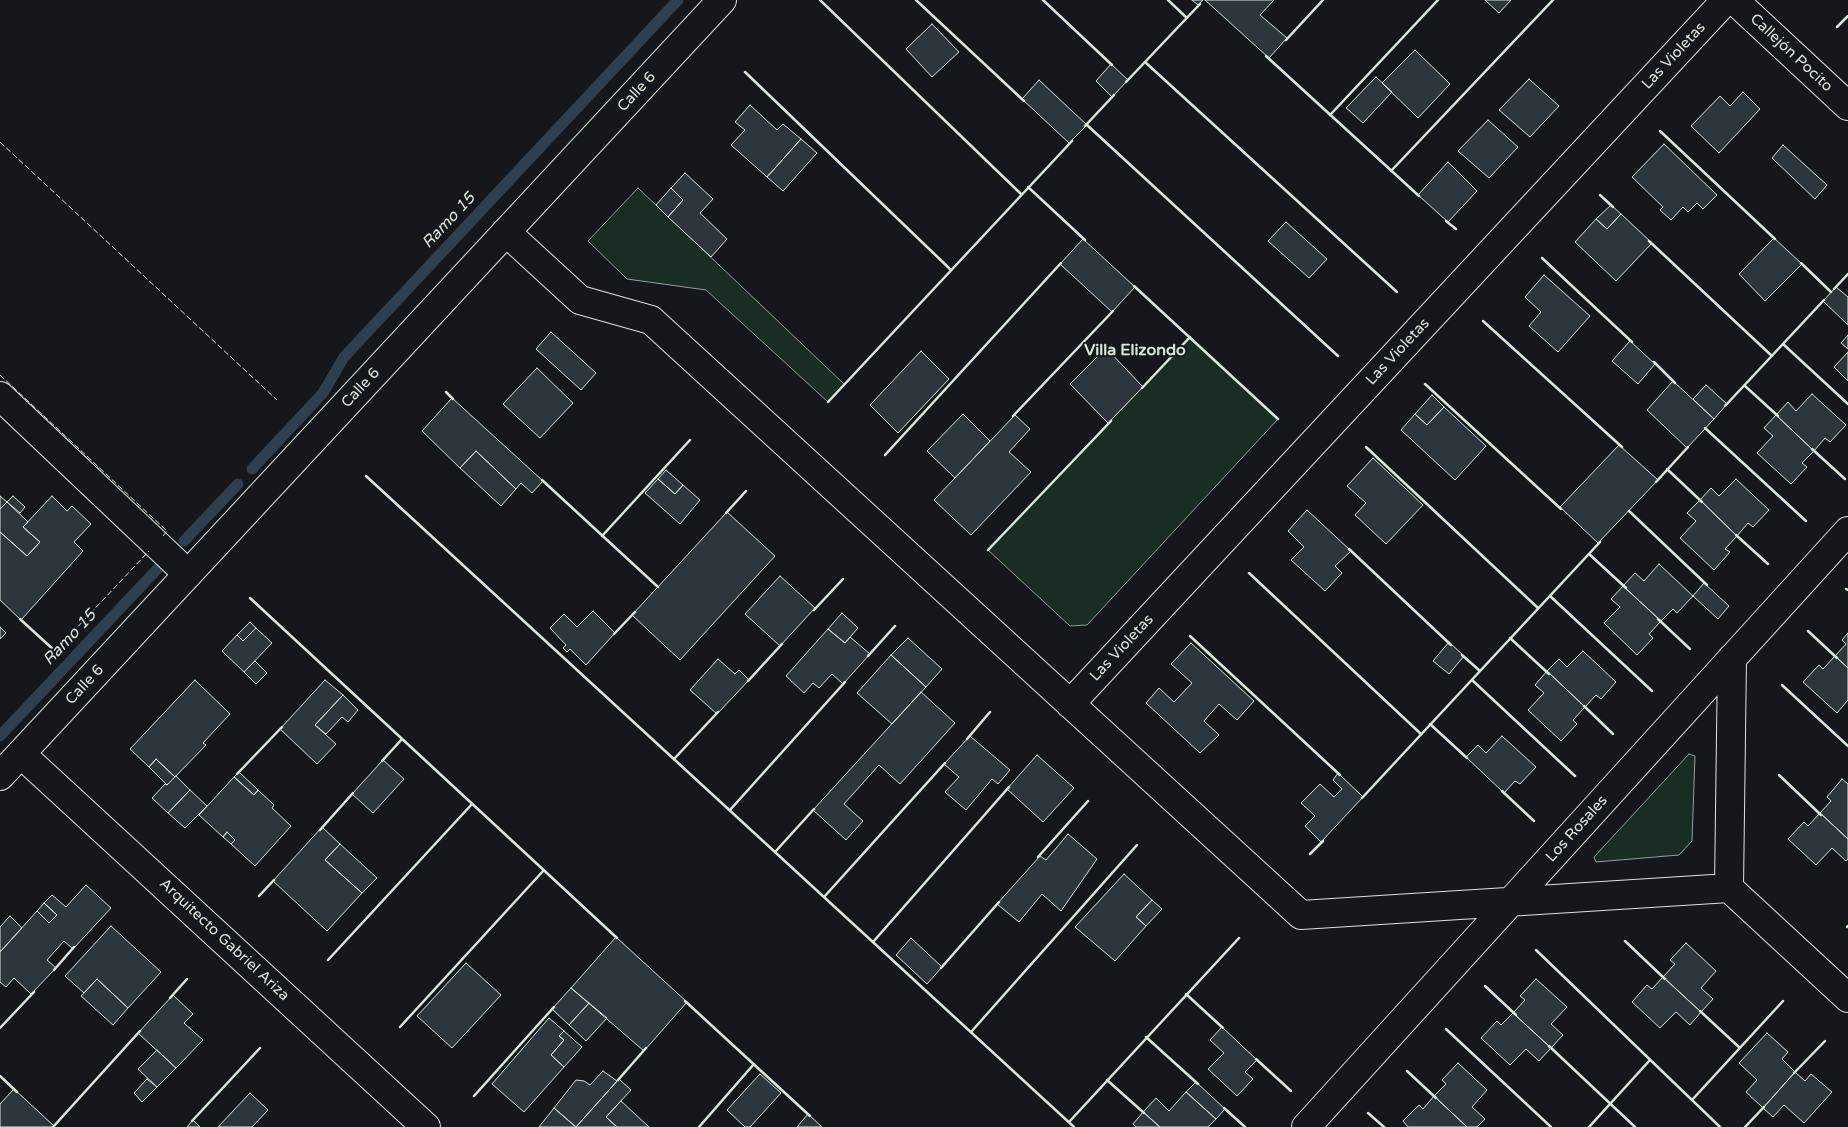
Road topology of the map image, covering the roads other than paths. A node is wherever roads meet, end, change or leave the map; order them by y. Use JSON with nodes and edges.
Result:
{"nodes":[{"id":1,"x":722,"y":0,"type":"edge"},
{"id":2,"x":1726,"y":0,"type":"edge"},
{"id":3,"x":1734,"y":0,"type":"edge"},
{"id":4,"x":1848,"y":106,"type":"edge"},
{"id":5,"x":506,"y":232,"type":"junction"},
{"id":6,"x":0,"y":396,"type":"edge"},
{"id":7,"x":1848,"y":531,"type":"edge"},
{"id":8,"x":188,"y":574,"type":"junction"},
{"id":9,"x":1732,"y":658,"type":"junction"},
{"id":10,"x":1070,"y":704,"type":"junction"},
{"id":11,"x":21,"y":754,"type":"junction"},
{"id":12,"x":0,"y":776,"type":"edge"},
{"id":13,"x":1729,"y":888,"type":"junction"},
{"id":14,"x":1510,"y":902,"type":"junction"},
{"id":15,"x":1848,"y":998,"type":"edge"},
{"id":16,"x":413,"y":1123,"type":"edge"},
{"id":17,"x":1306,"y":1127,"type":"edge"}],
"edges":[{"from":1,"to":5,"type":"street","name":"Calle 6"},
{"from":2,"to":10,"type":"street","name":"Las Violetas"},
{"from":3,"to":4,"type":"street","name":"Callejón Pocito"},
{"from":5,"to":8,"type":"street","name":"Calle 6"},
{"from":5,"to":10,"type":"street"},
{"from":6,"to":8,"type":"street"},
{"from":7,"to":9,"type":"street","name":"Los Rosales"},
{"from":8,"to":11,"type":"street","name":"Calle 6"},
{"from":9,"to":13,"type":"street"},
{"from":9,"to":14,"type":"street","name":"Los Rosales"},
{"from":10,"to":14,"type":"street"},
{"from":11,"to":12,"type":"street","name":"Calle 6"},
{"from":11,"to":16,"type":"street","name":"Arquitecto Gabriel Ariza"},
{"from":13,"to":14,"type":"street"},
{"from":13,"to":15,"type":"street"},
{"from":14,"to":17,"type":"street","name":"Los Rosales"}]}
